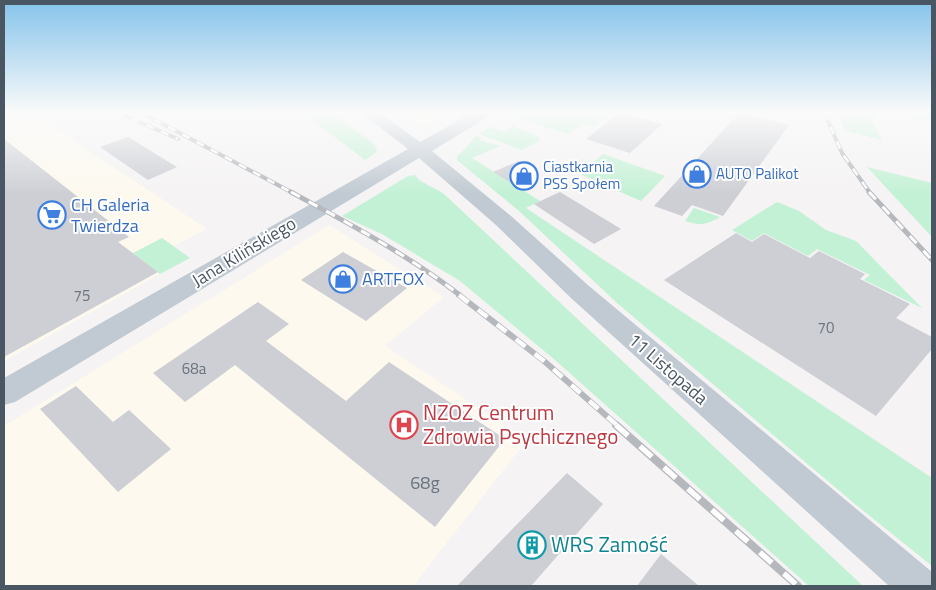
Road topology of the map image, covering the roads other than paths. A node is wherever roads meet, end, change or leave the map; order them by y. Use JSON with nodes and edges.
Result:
{"nodes":[{"id":1,"x":407,"y":140,"type":"edge"},
{"id":2,"x":437,"y":140,"type":"edge"},
{"id":3,"x":420,"y":149,"type":"junction"},
{"id":4,"x":4,"y":393,"type":"edge"},
{"id":5,"x":918,"y":586,"type":"edge"}],
"edges":[{"from":1,"to":3,"type":"street","name":"11 Listopada"},
{"from":2,"to":3,"type":"street","name":"Jana Kilińskiego"},
{"from":3,"to":4,"type":"street","name":"Jana Kilińskiego"},
{"from":3,"to":5,"type":"street","name":"11 Listopada"}]}
